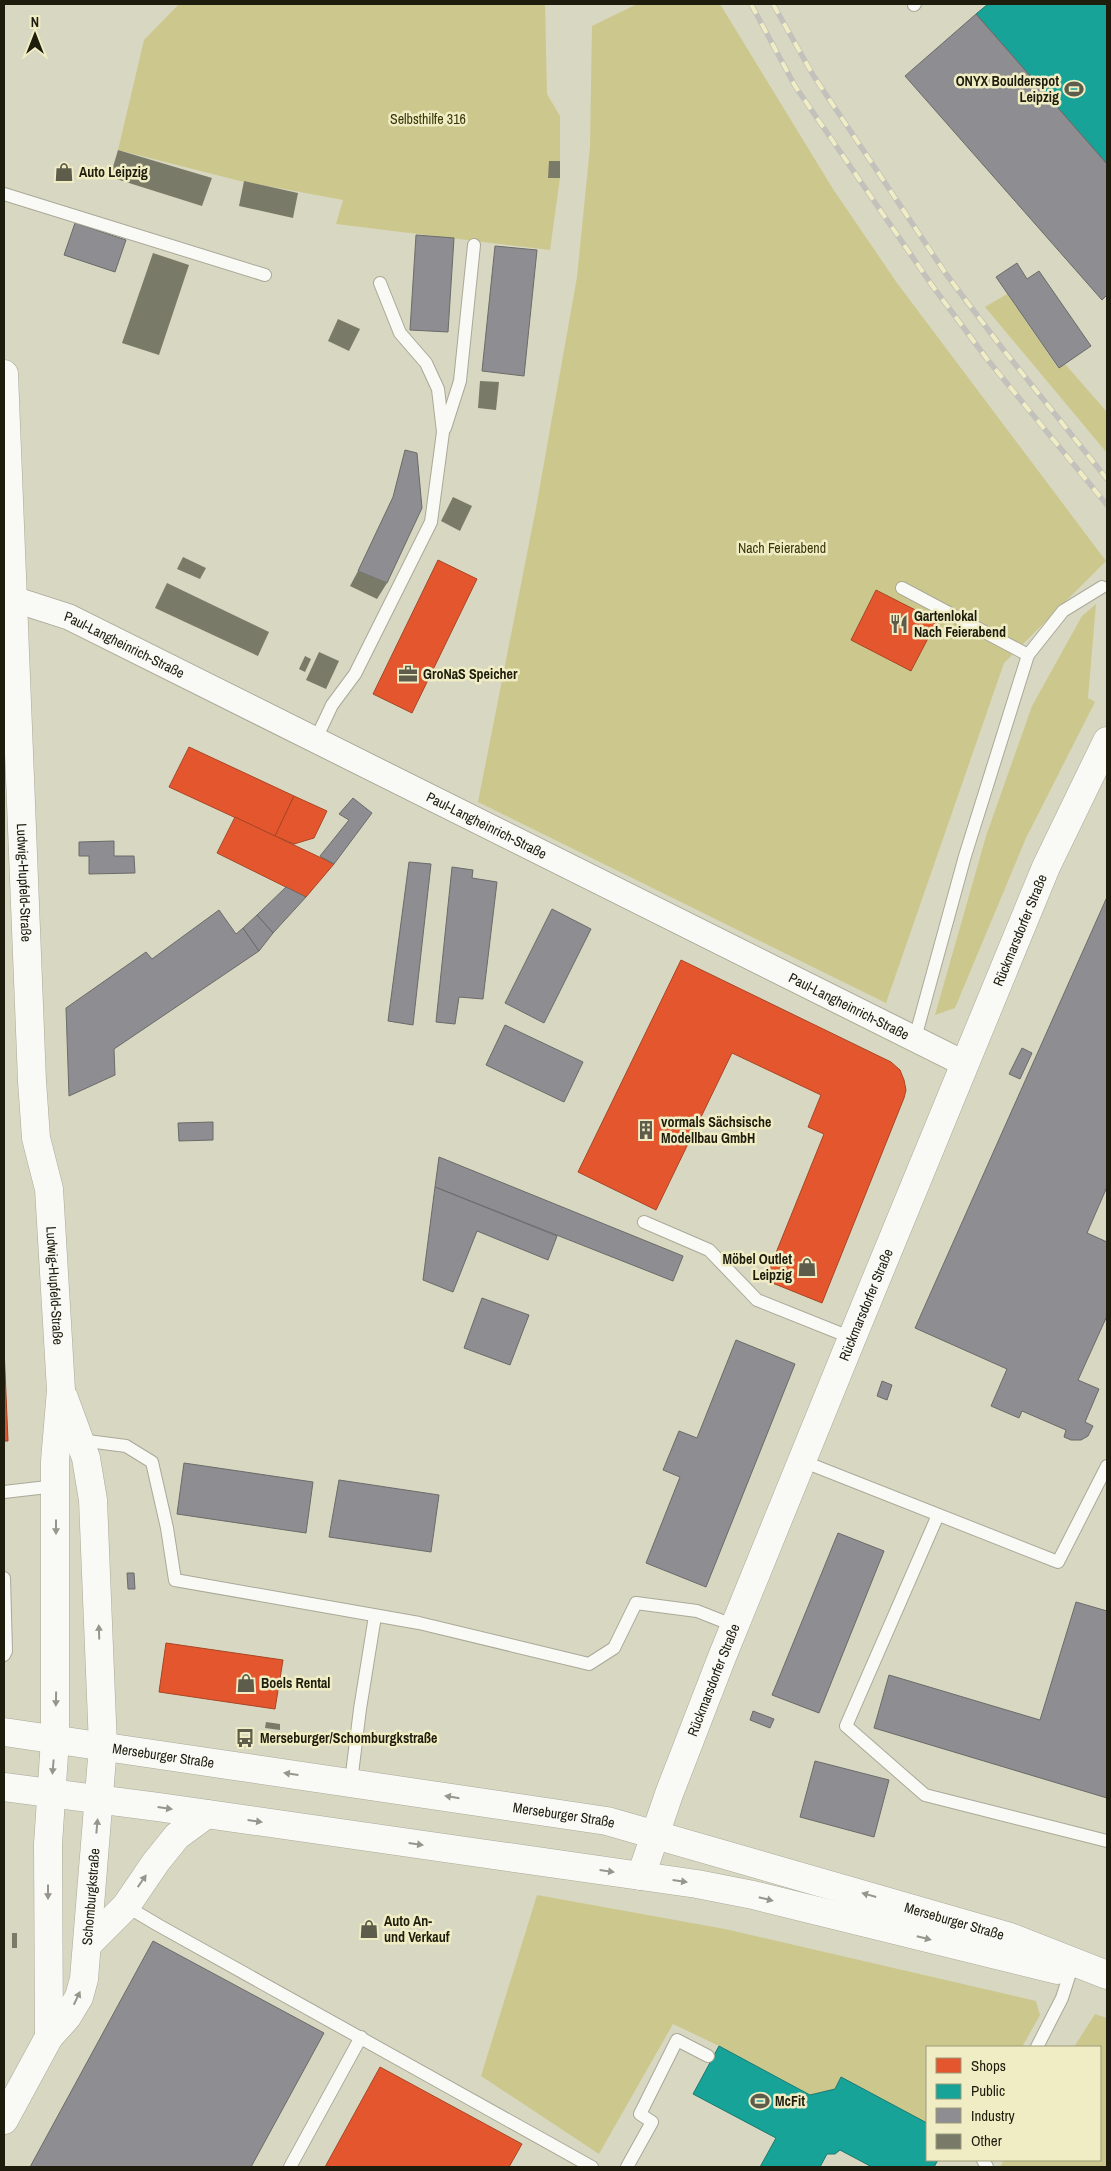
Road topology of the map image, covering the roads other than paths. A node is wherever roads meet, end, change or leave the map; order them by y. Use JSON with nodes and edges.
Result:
{"nodes":[{"id":1,"x":4,"y":194,"type":"edge"},
{"id":2,"x":474,"y":245,"type":"dead end"},
{"id":3,"x":265,"y":275,"type":"dead end"},
{"id":4,"x":380,"y":283,"type":"dead end"},
{"id":5,"x":4,"y":374,"type":"edge"},
{"id":6,"x":443,"y":432,"type":"junction"},
{"id":7,"x":1102,"y":587,"type":"dead end"},
{"id":8,"x":902,"y":588,"type":"dead end"},
{"id":9,"x":8,"y":597,"type":"edge"},
{"id":10,"x":1028,"y":656,"type":"junction"},
{"id":11,"x":316,"y":739,"type":"junction"},
{"id":12,"x":1107,"y":741,"type":"edge"},
{"id":13,"x":915,"y":1038,"type":"junction"},
{"id":14,"x":964,"y":1064,"type":"junction"},
{"id":15,"x":644,"y":1222,"type":"dead end"},
{"id":16,"x":852,"y":1338,"type":"junction"},
{"id":17,"x":61,"y":1390,"type":"junction"},
{"id":18,"x":80,"y":1440,"type":"junction"},
{"id":19,"x":802,"y":1461,"type":"junction"},
{"id":20,"x":1107,"y":1466,"type":"edge"},
{"id":21,"x":56,"y":1486,"type":"junction"},
{"id":22,"x":4,"y":1492,"type":"edge"},
{"id":23,"x":938,"y":1515,"type":"junction"},
{"id":24,"x":4,"y":1578,"type":"edge"},
{"id":25,"x":375,"y":1616,"type":"junction"},
{"id":26,"x":735,"y":1626,"type":"junction"},
{"id":27,"x":4,"y":1655,"type":"edge"},
{"id":28,"x":4,"y":1732,"type":"edge"},
{"id":29,"x":55,"y":1740,"type":"junction"},
{"id":30,"x":103,"y":1746,"type":"junction"},
{"id":31,"x":351,"y":1782,"type":"junction"},
{"id":32,"x":4,"y":1787,"type":"edge"},
{"id":33,"x":50,"y":1794,"type":"junction"},
{"id":34,"x":99,"y":1799,"type":"junction"},
{"id":35,"x":207,"y":1814,"type":"junction"},
{"id":36,"x":656,"y":1834,"type":"junction"},
{"id":37,"x":1107,"y":1842,"type":"edge"},
{"id":38,"x":641,"y":1876,"type":"junction"},
{"id":39,"x":126,"y":1906,"type":"junction"},
{"id":40,"x":88,"y":1944,"type":"junction"},
{"id":41,"x":1070,"y":1973,"type":"junction"},
{"id":42,"x":1107,"y":1975,"type":"edge"},
{"id":43,"x":1107,"y":1981,"type":"edge"},
{"id":44,"x":49,"y":2037,"type":"junction"},
{"id":45,"x":361,"y":2037,"type":"junction"},
{"id":46,"x":1038,"y":2046,"type":"edge"},
{"id":47,"x":708,"y":2056,"type":"dead end"},
{"id":48,"x":4,"y":2120,"type":"edge"},
{"id":49,"x":290,"y":2167,"type":"edge"},
{"id":50,"x":592,"y":2167,"type":"edge"},
{"id":51,"x":628,"y":2167,"type":"edge"}],
"edges":[{"from":1,"to":3,"type":"lane"},
{"from":2,"to":6,"type":"lane"},
{"from":4,"to":6,"type":"lane"},
{"from":5,"to":9,"type":"main road","name":"Ludwig-Hupfeld-Straße"},
{"from":6,"to":11,"type":"lane"},
{"from":7,"to":10,"type":"lane"},
{"from":8,"to":10,"type":"lane"},
{"from":9,"to":11,"type":"street","name":"Paul-Langheinrich-Straße"},
{"from":9,"to":17,"type":"main road","name":"Ludwig-Hupfeld-Straße"},
{"from":10,"to":13,"type":"lane"},
{"from":11,"to":13,"type":"street","name":"Paul-Langheinrich-Straße"},
{"from":12,"to":14,"type":"main road","name":"Rückmarsdorfer Straße"},
{"from":13,"to":14,"type":"street","name":"Paul-Langheinrich-Straße"},
{"from":14,"to":16,"type":"main road","name":"Rückmarsdorfer Straße"},
{"from":15,"to":16,"type":"lane"},
{"from":16,"to":19,"type":"main road","name":"Rückmarsdorfer Straße"},
{"from":17,"to":18,"type":"main road","name":"Ludwig-Hupfeld-Straße"},
{"from":17,"to":21,"type":"main road","name":"Ludwig-Hupfeld-Straße"},
{"from":18,"to":25,"type":"lane"},
{"from":30,"to":18,"type":"main road","name":"Ludwig-Hupfeld-Straße","one_way":true},
{"from":19,"to":23,"type":"lane"},
{"from":19,"to":26,"type":"main road","name":"Rückmarsdorfer Straße"},
{"from":20,"to":23,"type":"lane"},
{"from":21,"to":22,"type":"lane"},
{"from":21,"to":29,"type":"main road","name":"Ludwig-Hupfeld-Straße","one_way":true},
{"from":23,"to":37,"type":"lane"},
{"from":24,"to":27,"type":"lane"},
{"from":25,"to":26,"type":"lane"},
{"from":25,"to":31,"type":"lane"},
{"from":26,"to":36,"type":"main road","name":"Rückmarsdorfer Straße"},
{"from":28,"to":29,"type":"main road","name":"Merseburger Straße"},
{"from":29,"to":30,"type":"main road","name":"Merseburger Straße"},
{"from":29,"to":33,"type":"main road","name":"Schomburgkstraße","one_way":true},
{"from":31,"to":30,"type":"main road","name":"Merseburger Straße","one_way":true},
{"from":30,"to":34,"type":"main road","name":"Schomburgkstraße"},
{"from":36,"to":31,"type":"main road","name":"Merseburger Straße","one_way":true},
{"from":32,"to":33,"type":"main road","name":"Merseburger Straße"},
{"from":33,"to":34,"type":"main road","name":"Merseburger Straße"},
{"from":33,"to":44,"type":"main road","name":"Schomburgkstraße","one_way":true},
{"from":34,"to":35,"type":"main road","name":"Merseburger Straße","one_way":true},
{"from":40,"to":34,"type":"main road","name":"Schomburgkstraße","one_way":true},
{"from":35,"to":38,"type":"main road","name":"Merseburger Straße","one_way":true},
{"from":39,"to":35,"type":"main road","one_way":true},
{"from":36,"to":38,"type":"main road","name":"Rückmarsdorfer Straße"},
{"from":42,"to":36,"type":"main road","name":"Merseburger Straße","one_way":true},
{"from":38,"to":41,"type":"main road","name":"Merseburger Straße","one_way":true},
{"from":39,"to":40,"type":"main road"},
{"from":39,"to":45,"type":"lane"},
{"from":44,"to":40,"type":"main road","name":"Schomburgkstraße","one_way":true},
{"from":41,"to":43,"type":"main road","name":"Merseburger Straße"},
{"from":41,"to":46,"type":"lane"},
{"from":44,"to":48,"type":"main road","name":"Schomburgkstraße"},
{"from":45,"to":49,"type":"lane"},
{"from":45,"to":50,"type":"lane"},
{"from":47,"to":51,"type":"lane"}]}
